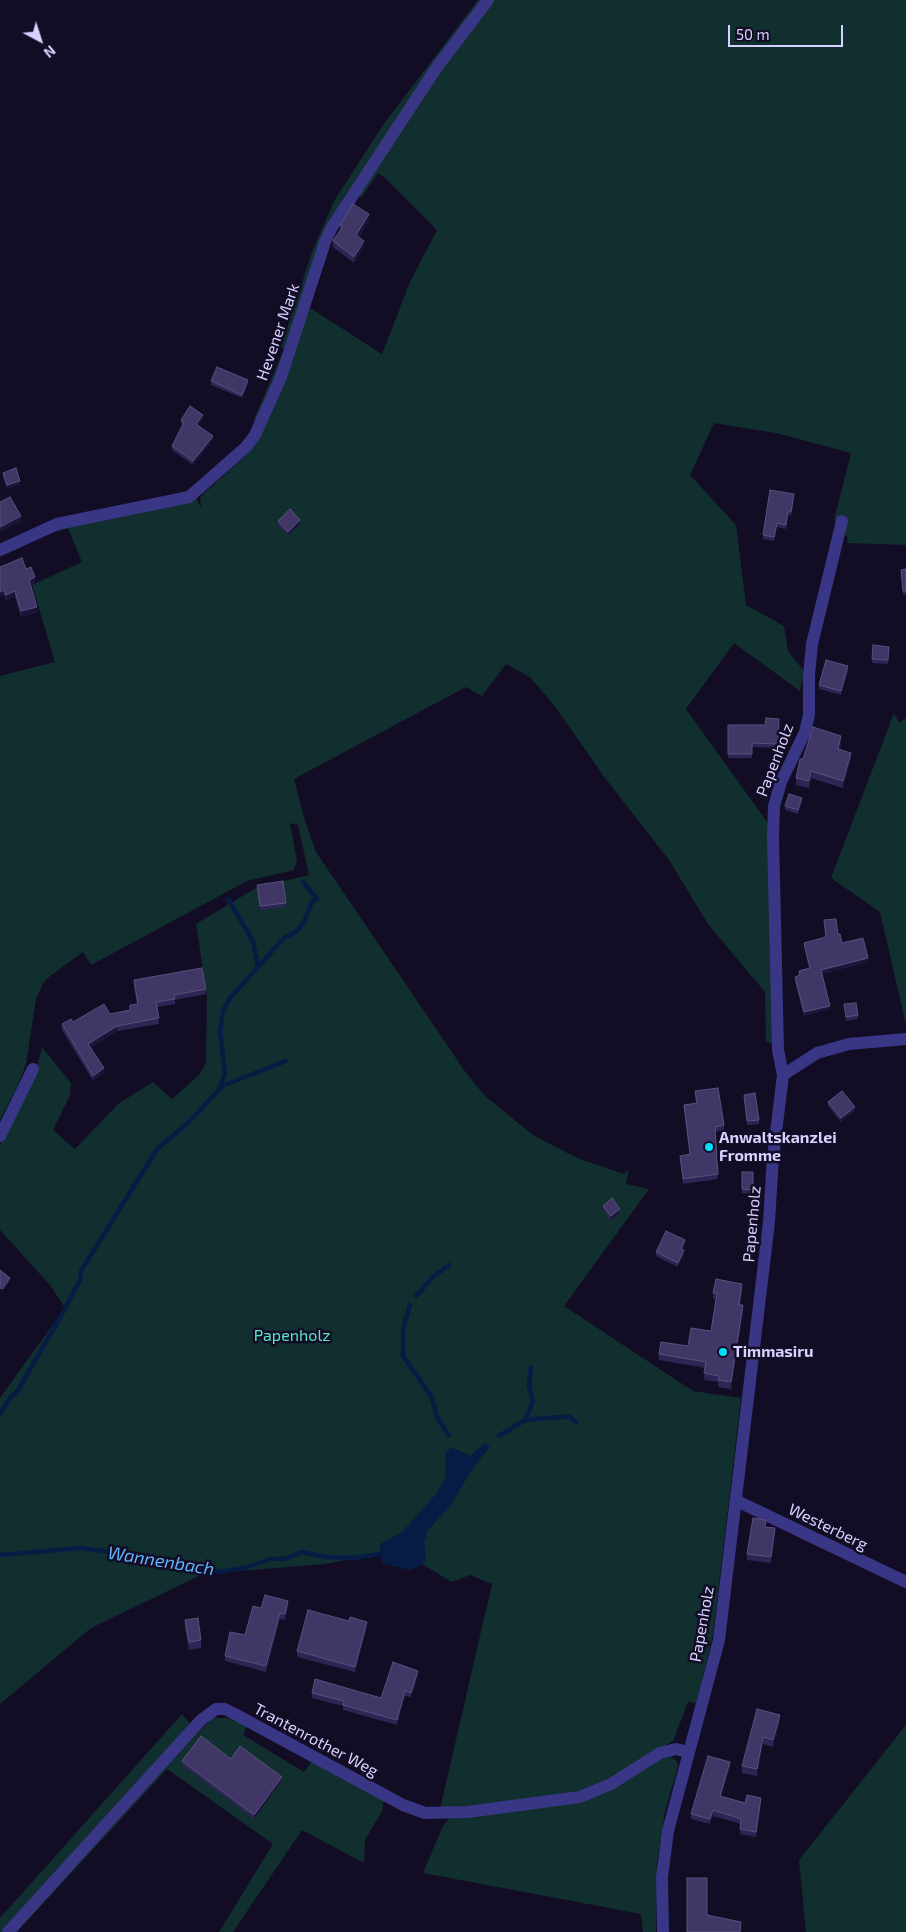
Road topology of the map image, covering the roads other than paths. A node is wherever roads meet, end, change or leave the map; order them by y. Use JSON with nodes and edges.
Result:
{"nodes":[{"id":1,"x":488,"y":0,"type":"edge"},
{"id":2,"x":842,"y":521,"type":"dead end"},
{"id":3,"x":0,"y":550,"type":"edge"},
{"id":4,"x":906,"y":1040,"type":"edge"},
{"id":5,"x":32,"y":1069,"type":"dead end"},
{"id":6,"x":783,"y":1075,"type":"junction"},
{"id":7,"x":0,"y":1136,"type":"edge"},
{"id":8,"x":737,"y":1501,"type":"junction"},
{"id":9,"x":906,"y":1582,"type":"edge"},
{"id":10,"x":688,"y":1752,"type":"junction"},
{"id":11,"x":8,"y":1932,"type":"edge"},
{"id":12,"x":662,"y":1932,"type":"edge"}],
"edges":[{"from":1,"to":3,"type":"street","name":"Hevener Mark"},
{"from":2,"to":6,"type":"street","name":"Papenholz"},
{"from":4,"to":6,"type":"street"},
{"from":5,"to":7,"type":"street"},
{"from":6,"to":8,"type":"street","name":"Papenholz"},
{"from":8,"to":9,"type":"street","name":"Westerberg"},
{"from":8,"to":10,"type":"street","name":"Papenholz"},
{"from":10,"to":11,"type":"street","name":"Trantenrother Weg"},
{"from":10,"to":12,"type":"street","name":"Papenholz"}]}
